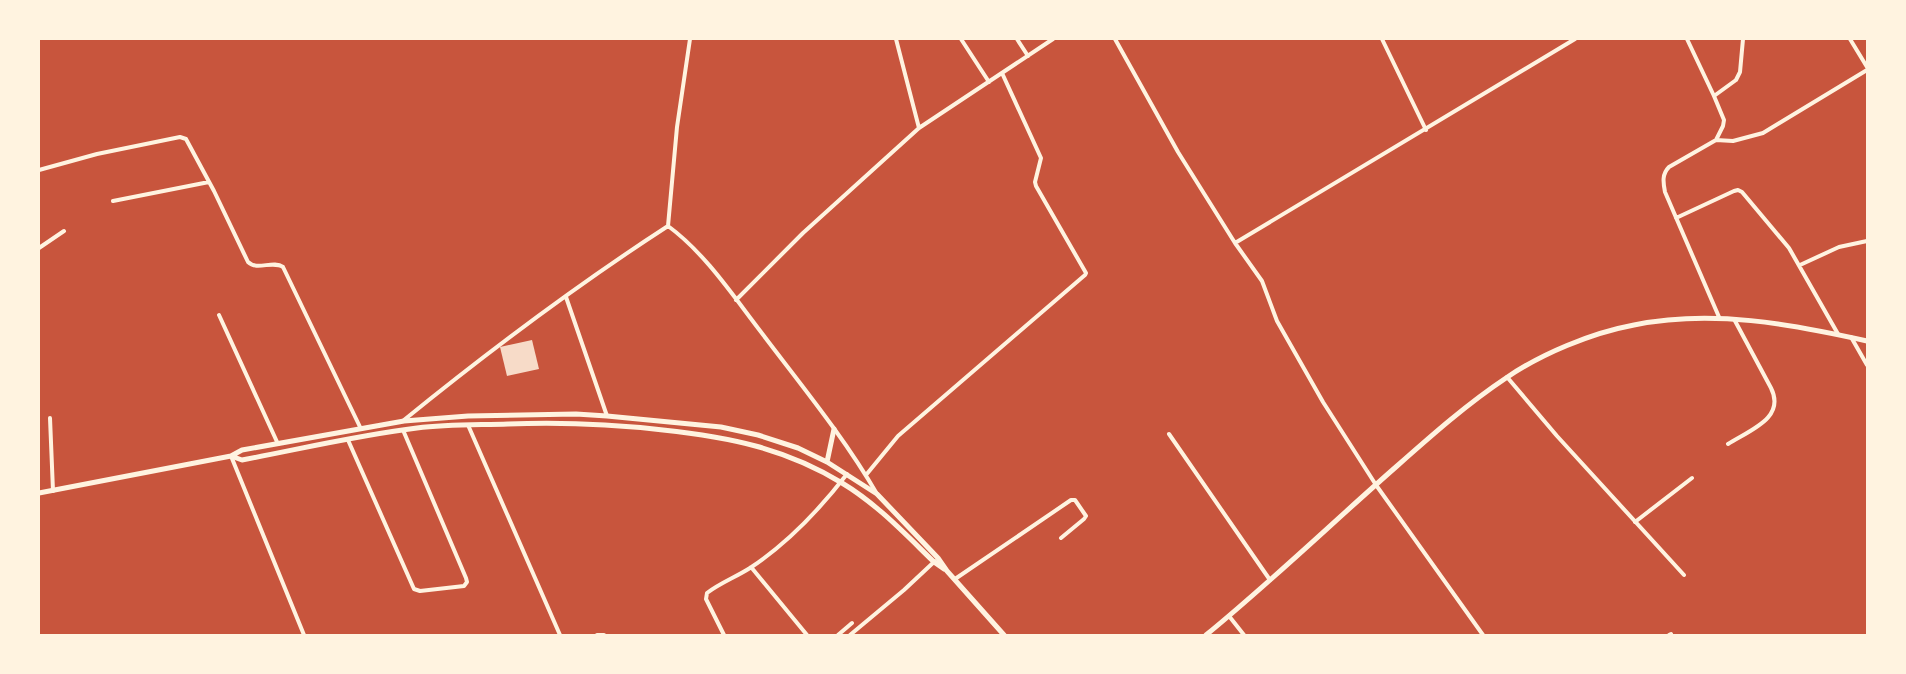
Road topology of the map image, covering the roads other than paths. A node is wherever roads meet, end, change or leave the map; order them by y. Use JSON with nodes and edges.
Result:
{"nodes":[{"id":1,"x":690,"y":39,"type":"edge"},
{"id":2,"x":896,"y":39,"type":"edge"},
{"id":3,"x":961,"y":39,"type":"edge"},
{"id":4,"x":1017,"y":39,"type":"edge"},
{"id":5,"x":1053,"y":39,"type":"edge"},
{"id":6,"x":1115,"y":39,"type":"edge"},
{"id":7,"x":1382,"y":39,"type":"edge"},
{"id":8,"x":1575,"y":39,"type":"edge"},
{"id":9,"x":1687,"y":39,"type":"edge"},
{"id":10,"x":1743,"y":39,"type":"edge"},
{"id":11,"x":1850,"y":39,"type":"edge"},
{"id":12,"x":1028,"y":56,"type":"junction"},
{"id":13,"x":1867,"y":68,"type":"edge"},
{"id":14,"x":1002,"y":73,"type":"junction"},
{"id":15,"x":989,"y":82,"type":"junction"},
{"id":16,"x":1714,"y":96,"type":"junction"},
{"id":17,"x":919,"y":128,"type":"junction"},
{"id":18,"x":1426,"y":130,"type":"junction"},
{"id":19,"x":1716,"y":140,"type":"junction"},
{"id":20,"x":39,"y":170,"type":"edge"},
{"id":21,"x":209,"y":182,"type":"junction"},
{"id":22,"x":113,"y":201,"type":"dead end"},
{"id":23,"x":1676,"y":218,"type":"junction"},
{"id":24,"x":668,"y":226,"type":"junction"},
{"id":25,"x":64,"y":231,"type":"dead end"},
{"id":26,"x":1867,"y":241,"type":"edge"},
{"id":27,"x":1235,"y":243,"type":"junction"},
{"id":28,"x":39,"y":248,"type":"edge"},
{"id":29,"x":1800,"y":265,"type":"junction"},
{"id":30,"x":566,"y":297,"type":"junction"},
{"id":31,"x":736,"y":300,"type":"junction"},
{"id":32,"x":219,"y":315,"type":"dead end"},
{"id":33,"x":1719,"y":317,"type":"junction"},
{"id":34,"x":1734,"y":318,"type":"junction"},
{"id":35,"x":1838,"y":334,"type":"junction"},
{"id":36,"x":1851,"y":337,"type":"junction"},
{"id":37,"x":1867,"y":340,"type":"edge"},
{"id":38,"x":1867,"y":365,"type":"edge"},
{"id":39,"x":1507,"y":377,"type":"junction"},
{"id":40,"x":607,"y":416,"type":"junction"},
{"id":41,"x":634,"y":417,"type":"junction"},
{"id":42,"x":50,"y":418,"type":"dead end"},
{"id":43,"x":422,"y":418,"type":"junction"},
{"id":44,"x":660,"y":420,"type":"junction"},
{"id":45,"x":404,"y":421,"type":"junction"},
{"id":46,"x":468,"y":425,"type":"junction"},
{"id":47,"x":633,"y":426,"type":"junction"},
{"id":48,"x":424,"y":427,"type":"junction"},
{"id":49,"x":361,"y":429,"type":"junction"},
{"id":50,"x":659,"y":429,"type":"junction"},
{"id":51,"x":834,"y":429,"type":"junction"},
{"id":52,"x":403,"y":430,"type":"junction"},
{"id":53,"x":752,"y":434,"type":"junction"},
{"id":54,"x":1169,"y":434,"type":"dead end"},
{"id":55,"x":348,"y":440,"type":"junction"},
{"id":56,"x":278,"y":444,"type":"junction"},
{"id":57,"x":750,"y":444,"type":"junction"},
{"id":58,"x":1728,"y":444,"type":"dead end"},
{"id":59,"x":231,"y":456,"type":"junction"},
{"id":60,"x":827,"y":462,"type":"junction"},
{"id":61,"x":848,"y":474,"type":"junction"},
{"id":62,"x":866,"y":475,"type":"junction"},
{"id":63,"x":1692,"y":478,"type":"dead end"},
{"id":64,"x":841,"y":482,"type":"junction"},
{"id":65,"x":1376,"y":485,"type":"junction"},
{"id":66,"x":53,"y":490,"type":"junction"},
{"id":67,"x":39,"y":493,"type":"edge"},
{"id":68,"x":877,"y":494,"type":"junction"},
{"id":69,"x":1635,"y":522,"type":"junction"},
{"id":70,"x":1061,"y":538,"type":"dead end"},
{"id":71,"x":936,"y":560,"type":"junction"},
{"id":72,"x":751,"y":567,"type":"junction"},
{"id":73,"x":1684,"y":575,"type":"dead end"},
{"id":74,"x":955,"y":579,"type":"junction"},
{"id":75,"x":1270,"y":580,"type":"junction"},
{"id":76,"x":1229,"y":616,"type":"junction"},
{"id":77,"x":852,"y":623,"type":"dead end"},
{"id":78,"x":304,"y":635,"type":"edge"},
{"id":79,"x":560,"y":635,"type":"edge"},
{"id":80,"x":597,"y":635,"type":"edge"},
{"id":81,"x":604,"y":635,"type":"edge"},
{"id":82,"x":724,"y":635,"type":"edge"},
{"id":83,"x":806,"y":635,"type":"edge"},
{"id":84,"x":838,"y":635,"type":"edge"},
{"id":85,"x":850,"y":635,"type":"edge"},
{"id":86,"x":1004,"y":635,"type":"edge"},
{"id":87,"x":1206,"y":635,"type":"edge"},
{"id":88,"x":1244,"y":635,"type":"edge"},
{"id":89,"x":1483,"y":635,"type":"edge"}],
"edges":[{"from":1,"to":24,"type":"street"},
{"from":2,"to":17,"type":"street"},
{"from":3,"to":15,"type":"street"},
{"from":4,"to":12,"type":"street"},
{"from":5,"to":12,"type":"street"},
{"from":6,"to":27,"type":"street"},
{"from":7,"to":18,"type":"street"},
{"from":8,"to":18,"type":"street"},
{"from":9,"to":16,"type":"street"},
{"from":10,"to":16,"type":"street"},
{"from":11,"to":13,"type":"street"},
{"from":12,"to":14,"type":"street"},
{"from":13,"to":19,"type":"street"},
{"from":14,"to":15,"type":"street"},
{"from":14,"to":62,"type":"street"},
{"from":15,"to":17,"type":"street"},
{"from":16,"to":19,"type":"street"},
{"from":17,"to":31,"type":"street"},
{"from":18,"to":27,"type":"street"},
{"from":19,"to":23,"type":"street"},
{"from":20,"to":21,"type":"street"},
{"from":21,"to":22,"type":"street"},
{"from":21,"to":49,"type":"street"},
{"from":23,"to":29,"type":"street"},
{"from":23,"to":33,"type":"street"},
{"from":24,"to":30,"type":"street"},
{"from":24,"to":31,"type":"street"},
{"from":25,"to":28,"type":"street"},
{"from":26,"to":29,"type":"street"},
{"from":27,"to":65,"type":"street"},
{"from":29,"to":35,"type":"street"},
{"from":30,"to":40,"type":"street"},
{"from":30,"to":45,"type":"street"},
{"from":31,"to":51,"type":"street"},
{"from":32,"to":56,"type":"street"},
{"from":33,"to":34,"type":"street"},
{"from":33,"to":39,"type":"street"},
{"from":34,"to":35,"type":"street"},
{"from":34,"to":58,"type":"street"},
{"from":35,"to":36,"type":"street"},
{"from":36,"to":37,"type":"street"},
{"from":36,"to":38,"type":"street"},
{"from":39,"to":65,"type":"street"},
{"from":39,"to":69,"type":"street"},
{"from":40,"to":41,"type":"street"},
{"from":40,"to":43,"type":"street"},
{"from":41,"to":44,"type":"street"},
{"from":41,"to":47,"type":"street"},
{"from":42,"to":66,"type":"street"},
{"from":43,"to":45,"type":"street"},
{"from":43,"to":48,"type":"street"},
{"from":44,"to":50,"type":"street"},
{"from":44,"to":53,"type":"street"},
{"from":45,"to":49,"type":"street"},
{"from":46,"to":47,"type":"street"},
{"from":46,"to":48,"type":"street"},
{"from":46,"to":79,"type":"street"},
{"from":47,"to":50,"type":"street"},
{"from":48,"to":52,"type":"street"},
{"from":49,"to":56,"type":"street"},
{"from":50,"to":57,"type":"street"},
{"from":51,"to":60,"type":"street"},
{"from":51,"to":62,"type":"street"},
{"from":52,"to":55,"type":"street"},
{"from":52,"to":55,"type":"street"},
{"from":53,"to":57,"type":"street"},
{"from":53,"to":60,"type":"street"},
{"from":54,"to":75,"type":"street"},
{"from":55,"to":59,"type":"street"},
{"from":56,"to":59,"type":"street"},
{"from":57,"to":64,"type":"street"},
{"from":59,"to":66,"type":"street"},
{"from":59,"to":78,"type":"street"},
{"from":60,"to":61,"type":"street"},
{"from":61,"to":64,"type":"street"},
{"from":61,"to":68,"type":"street"},
{"from":62,"to":68,"type":"street"},
{"from":63,"to":69,"type":"street"},
{"from":64,"to":71,"type":"street"},
{"from":64,"to":72,"type":"street"},
{"from":65,"to":75,"type":"street"},
{"from":65,"to":89,"type":"street"},
{"from":66,"to":67,"type":"street"},
{"from":68,"to":71,"type":"street"},
{"from":69,"to":73,"type":"street"},
{"from":70,"to":74,"type":"street"},
{"from":71,"to":74,"type":"street"},
{"from":71,"to":85,"type":"street"},
{"from":72,"to":82,"type":"street"},
{"from":72,"to":83,"type":"street"},
{"from":74,"to":86,"type":"street"},
{"from":75,"to":76,"type":"street"},
{"from":76,"to":87,"type":"street"},
{"from":76,"to":88,"type":"street"},
{"from":77,"to":84,"type":"street"},
{"from":80,"to":81,"type":"street"}]}
